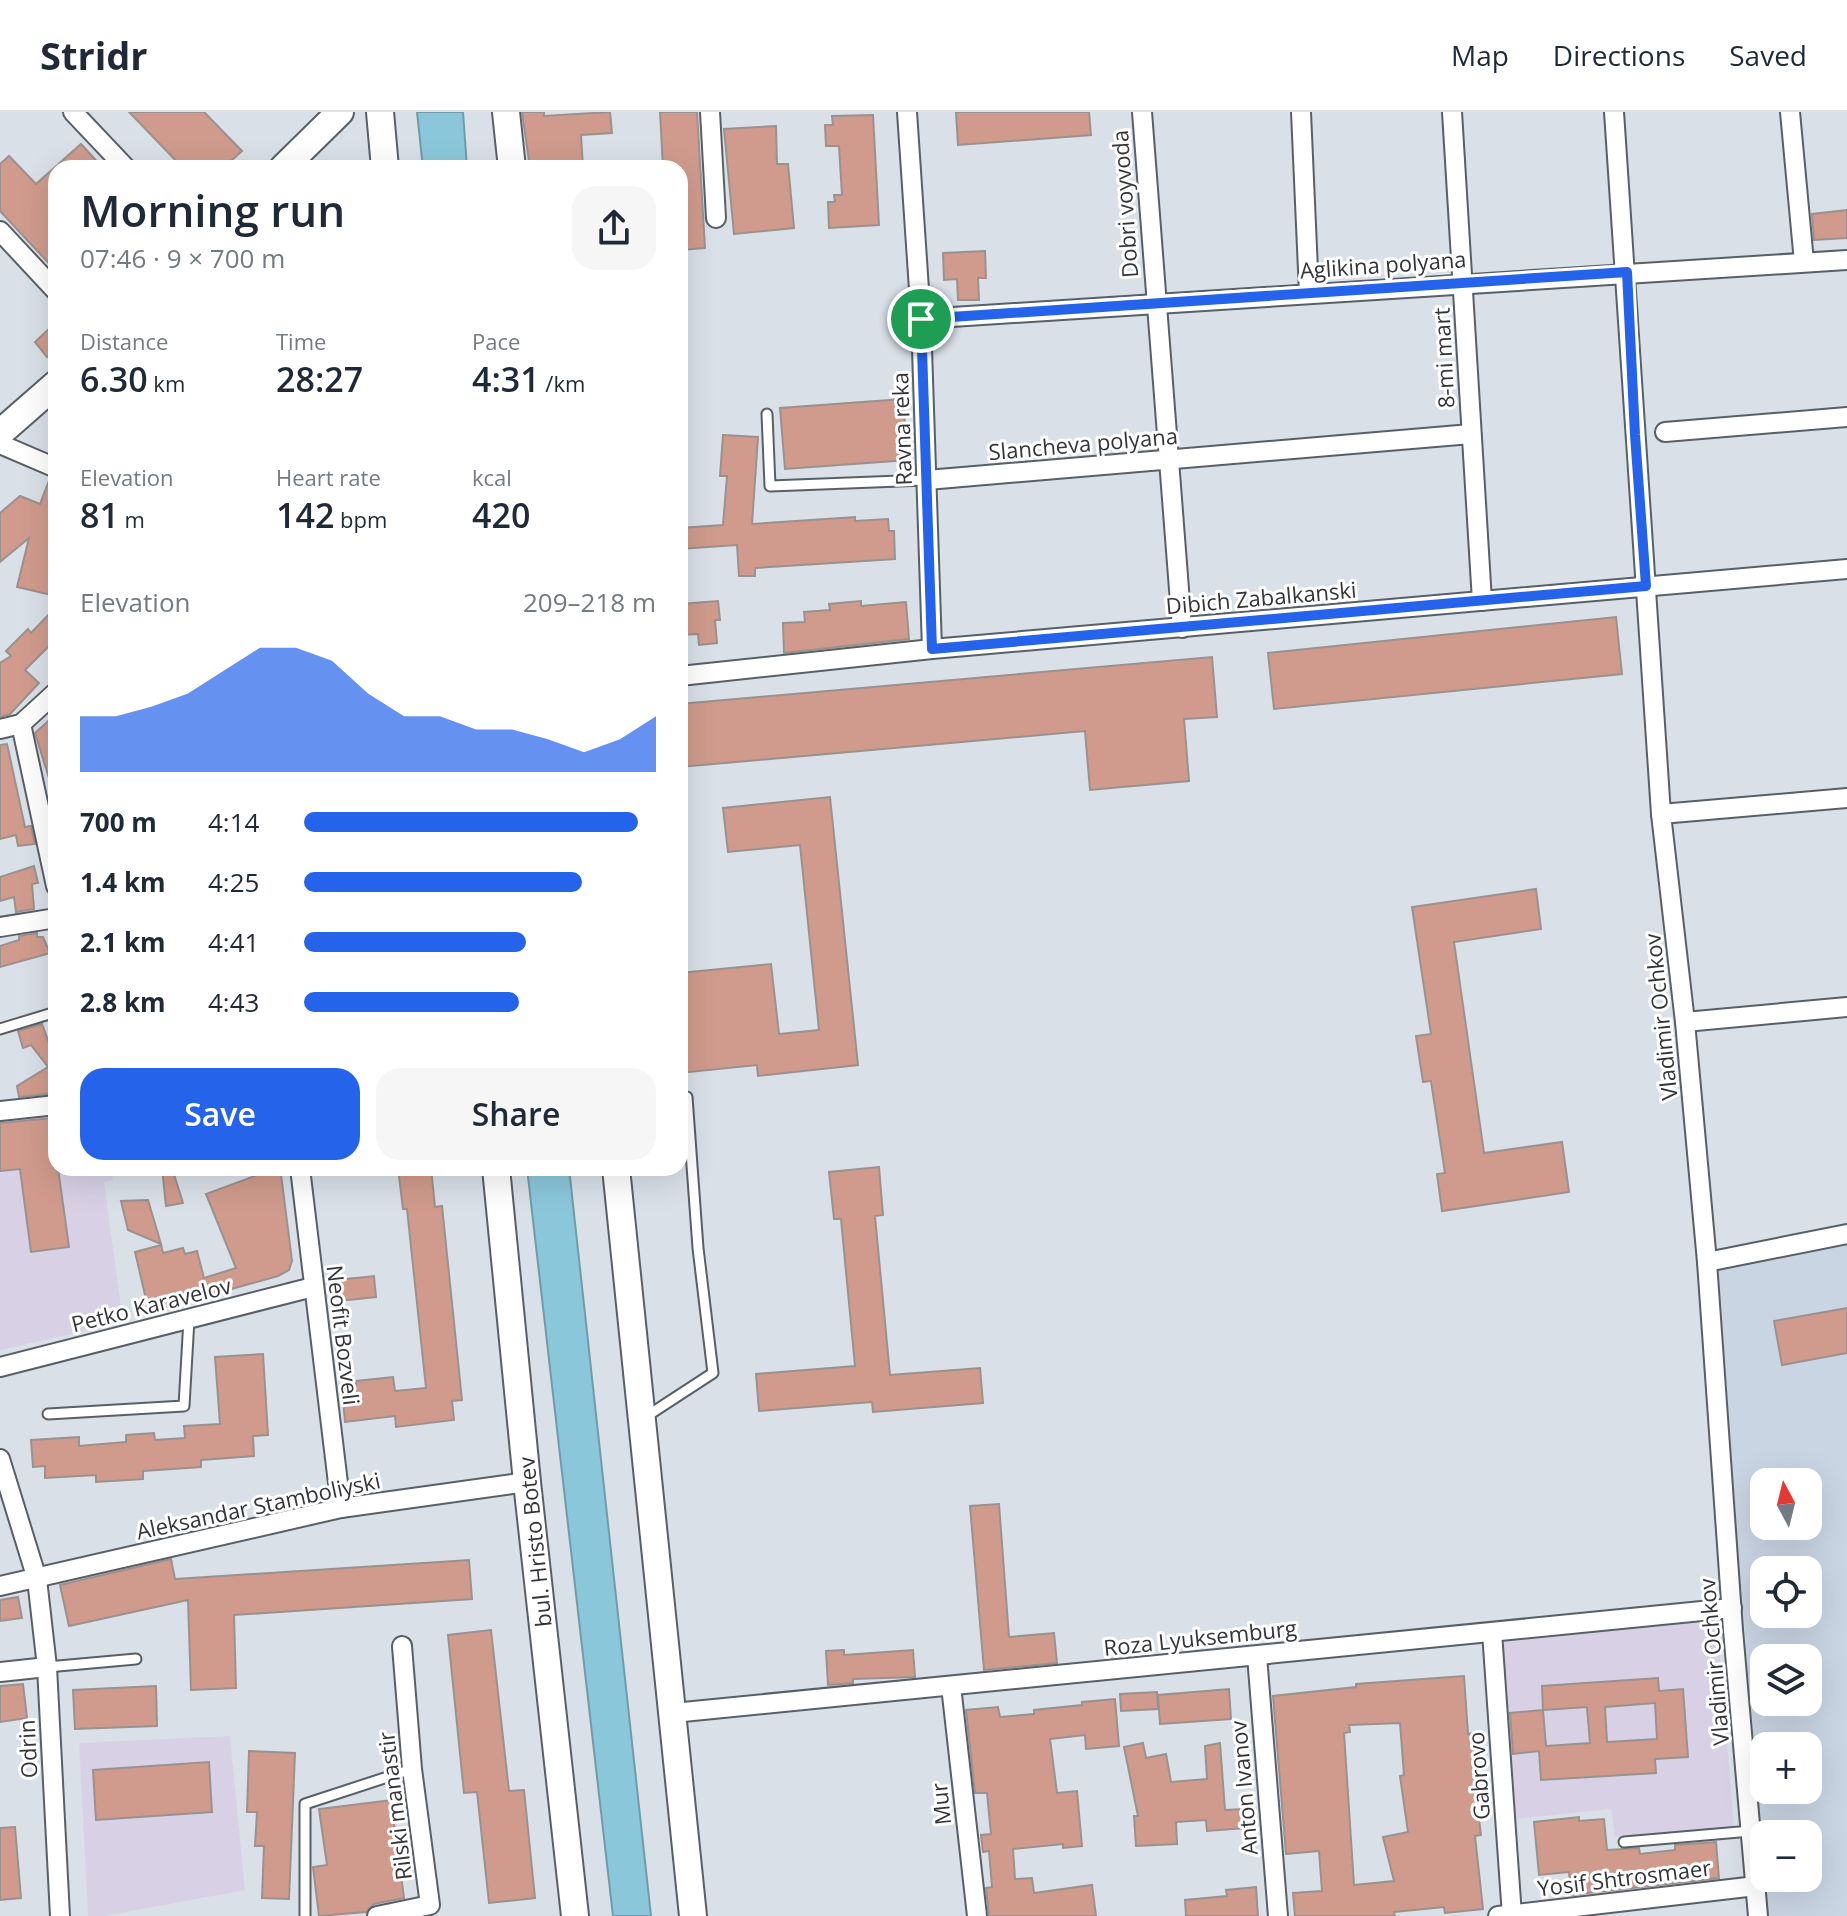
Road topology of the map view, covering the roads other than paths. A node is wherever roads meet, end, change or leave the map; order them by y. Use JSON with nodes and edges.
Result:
{"nodes":[{"id":1,"x":73,"y":112,"type":"edge"},
{"id":2,"x":340,"y":112,"type":"edge"},
{"id":3,"x":380,"y":112,"type":"edge"},
{"id":4,"x":506,"y":112,"type":"edge"},
{"id":5,"x":710,"y":112,"type":"edge"},
{"id":6,"x":907,"y":112,"type":"edge"},
{"id":7,"x":1142,"y":112,"type":"edge"},
{"id":8,"x":1301,"y":112,"type":"edge"},
{"id":9,"x":1452,"y":112,"type":"edge"},
{"id":10,"x":1614,"y":112,"type":"edge"},
{"id":11,"x":1790,"y":112,"type":"edge"},
{"id":12,"x":310,"y":159,"type":"edge"},
{"id":13,"x":118,"y":160,"type":"edge"},
{"id":14,"x":384,"y":160,"type":"edge"},
{"id":15,"x":511,"y":160,"type":"edge"},
{"id":16,"x":716,"y":218,"type":"dead end"},
{"id":17,"x":0,"y":231,"type":"edge"},
{"id":18,"x":1847,"y":260,"type":"edge"},
{"id":19,"x":1804,"y":262,"type":"junction"},
{"id":20,"x":1627,"y":272,"type":"junction"},
{"id":21,"x":48,"y":282,"type":"edge"},
{"id":22,"x":1464,"y":283,"type":"junction"},
{"id":23,"x":1309,"y":293,"type":"junction"},
{"id":24,"x":1155,"y":303,"type":"junction"},
{"id":25,"x":921,"y":319,"type":"junction"},
{"id":26,"x":48,"y":391,"type":"edge"},
{"id":27,"x":767,"y":414,"type":"dead end"},
{"id":28,"x":1847,"y":417,"type":"edge"},
{"id":29,"x":1665,"y":432,"type":"dead end"},
{"id":30,"x":0,"y":433,"type":"edge"},
{"id":31,"x":1471,"y":434,"type":"junction"},
{"id":32,"x":0,"y":444,"type":"edge"},
{"id":33,"x":1169,"y":460,"type":"junction"},
{"id":34,"x":48,"y":465,"type":"edge"},
{"id":35,"x":927,"y":480,"type":"junction"},
{"id":36,"x":1847,"y":569,"type":"edge"},
{"id":37,"x":1646,"y":586,"type":"junction"},
{"id":38,"x":1482,"y":601,"type":"junction"},
{"id":39,"x":1182,"y":628,"type":"junction"},
{"id":40,"x":932,"y":649,"type":"junction"},
{"id":41,"x":688,"y":675,"type":"edge"},
{"id":42,"x":48,"y":699,"type":"edge"},
{"id":43,"x":21,"y":724,"type":"junction"},
{"id":44,"x":0,"y":729,"type":"edge"},
{"id":45,"x":1847,"y":798,"type":"edge"},
{"id":46,"x":1661,"y":814,"type":"junction"},
{"id":47,"x":48,"y":846,"type":"edge"},
{"id":48,"x":48,"y":919,"type":"edge"},
{"id":49,"x":0,"y":927,"type":"edge"},
{"id":50,"x":1847,"y":1007,"type":"edge"},
{"id":51,"x":48,"y":1014,"type":"edge"},
{"id":52,"x":1685,"y":1022,"type":"junction"},
{"id":53,"x":0,"y":1029,"type":"edge"},
{"id":54,"x":48,"y":1106,"type":"edge"},
{"id":55,"x":0,"y":1111,"type":"edge"},
{"id":56,"x":688,"y":1111,"type":"edge"},
{"id":57,"x":301,"y":1176,"type":"edge"},
{"id":58,"x":497,"y":1176,"type":"edge"},
{"id":59,"x":617,"y":1176,"type":"edge"},
{"id":60,"x":1847,"y":1234,"type":"edge"},
{"id":61,"x":1707,"y":1262,"type":"junction"},
{"id":62,"x":313,"y":1287,"type":"junction"},
{"id":63,"x":189,"y":1319,"type":"junction"},
{"id":64,"x":0,"y":1367,"type":"edge"},
{"id":65,"x":48,"y":1414,"type":"dead end"},
{"id":66,"x":643,"y":1418,"type":"junction"},
{"id":67,"x":0,"y":1459,"type":"edge"},
{"id":68,"x":527,"y":1482,"type":"junction"},
{"id":69,"x":341,"y":1508,"type":"junction"},
{"id":70,"x":37,"y":1579,"type":"junction"},
{"id":71,"x":0,"y":1586,"type":"edge"},
{"id":72,"x":1732,"y":1608,"type":"junction"},
{"id":73,"x":1492,"y":1632,"type":"junction"},
{"id":74,"x":402,"y":1646,"type":"dead end"},
{"id":75,"x":1257,"y":1656,"type":"junction"},
{"id":76,"x":136,"y":1659,"type":"dead end"},
{"id":77,"x":47,"y":1667,"type":"junction"},
{"id":78,"x":0,"y":1672,"type":"edge"},
{"id":79,"x":951,"y":1686,"type":"junction"},
{"id":80,"x":673,"y":1713,"type":"junction"},
{"id":81,"x":412,"y":1769,"type":"junction"},
{"id":82,"x":1750,"y":1820,"type":"edge"},
{"id":83,"x":1750,"y":1831,"type":"edge"},
{"id":84,"x":1624,"y":1842,"type":"dead end"},
{"id":85,"x":1750,"y":1887,"type":"edge"},
{"id":86,"x":1756,"y":1892,"type":"edge"},
{"id":87,"x":1507,"y":1915,"type":"edge"},
{"id":88,"x":60,"y":1916,"type":"edge"},
{"id":89,"x":305,"y":1916,"type":"edge"},
{"id":90,"x":377,"y":1916,"type":"edge"},
{"id":91,"x":575,"y":1916,"type":"edge"},
{"id":92,"x":693,"y":1916,"type":"edge"},
{"id":93,"x":977,"y":1916,"type":"edge"},
{"id":94,"x":1278,"y":1916,"type":"edge"},
{"id":95,"x":1758,"y":1916,"type":"edge"}],
"edges":[{"from":1,"to":13,"type":"street"},
{"from":2,"to":12,"type":"main road"},
{"from":3,"to":14,"type":"main road"},
{"from":4,"to":15,"type":"main road"},
{"from":5,"to":16,"type":"street"},
{"from":6,"to":25,"type":"street","name":"Ravna reka"},
{"from":7,"to":24,"type":"street","name":"Dobri voyvoda"},
{"from":8,"to":23,"type":"street"},
{"from":9,"to":22,"type":"street","name":"8-mi mart"},
{"from":10,"to":20,"type":"street","name":"Vladimir Ochkov"},
{"from":11,"to":19,"type":"street"},
{"from":17,"to":21,"type":"street"},
{"from":18,"to":19,"type":"street","name":"Aglikina polyana"},
{"from":19,"to":20,"type":"street","name":"Aglikina polyana"},
{"from":20,"to":22,"type":"street","name":"Aglikina polyana"},
{"from":20,"to":37,"type":"street","name":"Vladimir Ochkov"},
{"from":22,"to":23,"type":"street","name":"Aglikina polyana"},
{"from":22,"to":31,"type":"street","name":"8-mi mart"},
{"from":23,"to":24,"type":"street","name":"Aglikina polyana"},
{"from":24,"to":25,"type":"street","name":"Aglikina polyana"},
{"from":24,"to":33,"type":"street","name":"Dobri voyvoda"},
{"from":25,"to":35,"type":"street","name":"Ravna reka"},
{"from":26,"to":30,"type":"main road"},
{"from":27,"to":35,"type":"lane","name":"Slancheva polyana"},
{"from":28,"to":29,"type":"street"},
{"from":31,"to":33,"type":"street","name":"Slancheva polyana"},
{"from":31,"to":38,"type":"street","name":"8-mi mart"},
{"from":32,"to":34,"type":"street"},
{"from":33,"to":35,"type":"street","name":"Slancheva polyana"},
{"from":33,"to":39,"type":"street","name":"Dobri voyvoda"},
{"from":35,"to":40,"type":"street","name":"Ravna reka"},
{"from":36,"to":37,"type":"street","name":"Dibich Zabalkanski"},
{"from":37,"to":38,"type":"street","name":"Dibich Zabalkanski"},
{"from":37,"to":46,"type":"street","name":"Vladimir Ochkov"},
{"from":38,"to":39,"type":"street","name":"Dibich Zabalkanski"},
{"from":39,"to":40,"type":"street","name":"Dibich Zabalkanski"},
{"from":40,"to":41,"type":"street","name":"Dibich Zabalkanski"},
{"from":42,"to":43,"type":"street"},
{"from":43,"to":44,"type":"street"},
{"from":43,"to":47,"type":"street"},
{"from":45,"to":46,"type":"street"},
{"from":46,"to":52,"type":"street","name":"Vladimir Ochkov"},
{"from":48,"to":49,"type":"street"},
{"from":50,"to":52,"type":"street"},
{"from":51,"to":53,"type":"lane"},
{"from":52,"to":61,"type":"street","name":"Vladimir Ochkov"},
{"from":54,"to":55,"type":"street"},
{"from":56,"to":66,"type":"lane"},
{"from":57,"to":62,"type":"street","name":"Neofit Bozveli"},
{"from":58,"to":68,"type":"main road","name":"bul. Hristo Botev"},
{"from":59,"to":66,"type":"main road"},
{"from":60,"to":61,"type":"street"},
{"from":61,"to":72,"type":"street","name":"Vladimir Ochkov"},
{"from":62,"to":63,"type":"street","name":"Petko Karavelov"},
{"from":62,"to":69,"type":"street","name":"Neofit Bozveli"},
{"from":63,"to":64,"type":"street","name":"Petko Karavelov"},
{"from":63,"to":65,"type":"lane"},
{"from":66,"to":80,"type":"main road"},
{"from":67,"to":70,"type":"street","name":"Odrin"},
{"from":68,"to":69,"type":"street","name":"Aleksandar Stamboliyski"},
{"from":68,"to":91,"type":"main road","name":"bul. Hristo Botev"},
{"from":69,"to":70,"type":"street","name":"Aleksandar Stamboliyski"},
{"from":70,"to":71,"type":"street","name":"Aleksandar Stamboliyski"},
{"from":70,"to":77,"type":"street","name":"Odrin"},
{"from":72,"to":73,"type":"street","name":"Roza Lyuksemburg"},
{"from":72,"to":82,"type":"street","name":"Vladimir Ochkov"},
{"from":73,"to":75,"type":"street","name":"Roza Lyuksemburg"},
{"from":73,"to":87,"type":"street","name":"Gabrovo"},
{"from":74,"to":81,"type":"street","name":"Rilski manastir"},
{"from":75,"to":79,"type":"street","name":"Roza Lyuksemburg"},
{"from":75,"to":94,"type":"street","name":"Anton Ivanov"},
{"from":76,"to":77,"type":"lane"},
{"from":77,"to":78,"type":"street"},
{"from":77,"to":88,"type":"street","name":"Odrin"},
{"from":79,"to":80,"type":"street","name":"Roza Lyuksemburg"},
{"from":79,"to":93,"type":"street","name":"Mur"},
{"from":80,"to":92,"type":"main road"},
{"from":81,"to":89,"type":"lane"},
{"from":81,"to":90,"type":"street","name":"Rilski manastir"},
{"from":83,"to":84,"type":"lane"},
{"from":85,"to":87,"type":"street","name":"Yosif Shtrosmaer"},
{"from":86,"to":95,"type":"street","name":"Vladimir Ochkov"}]}
